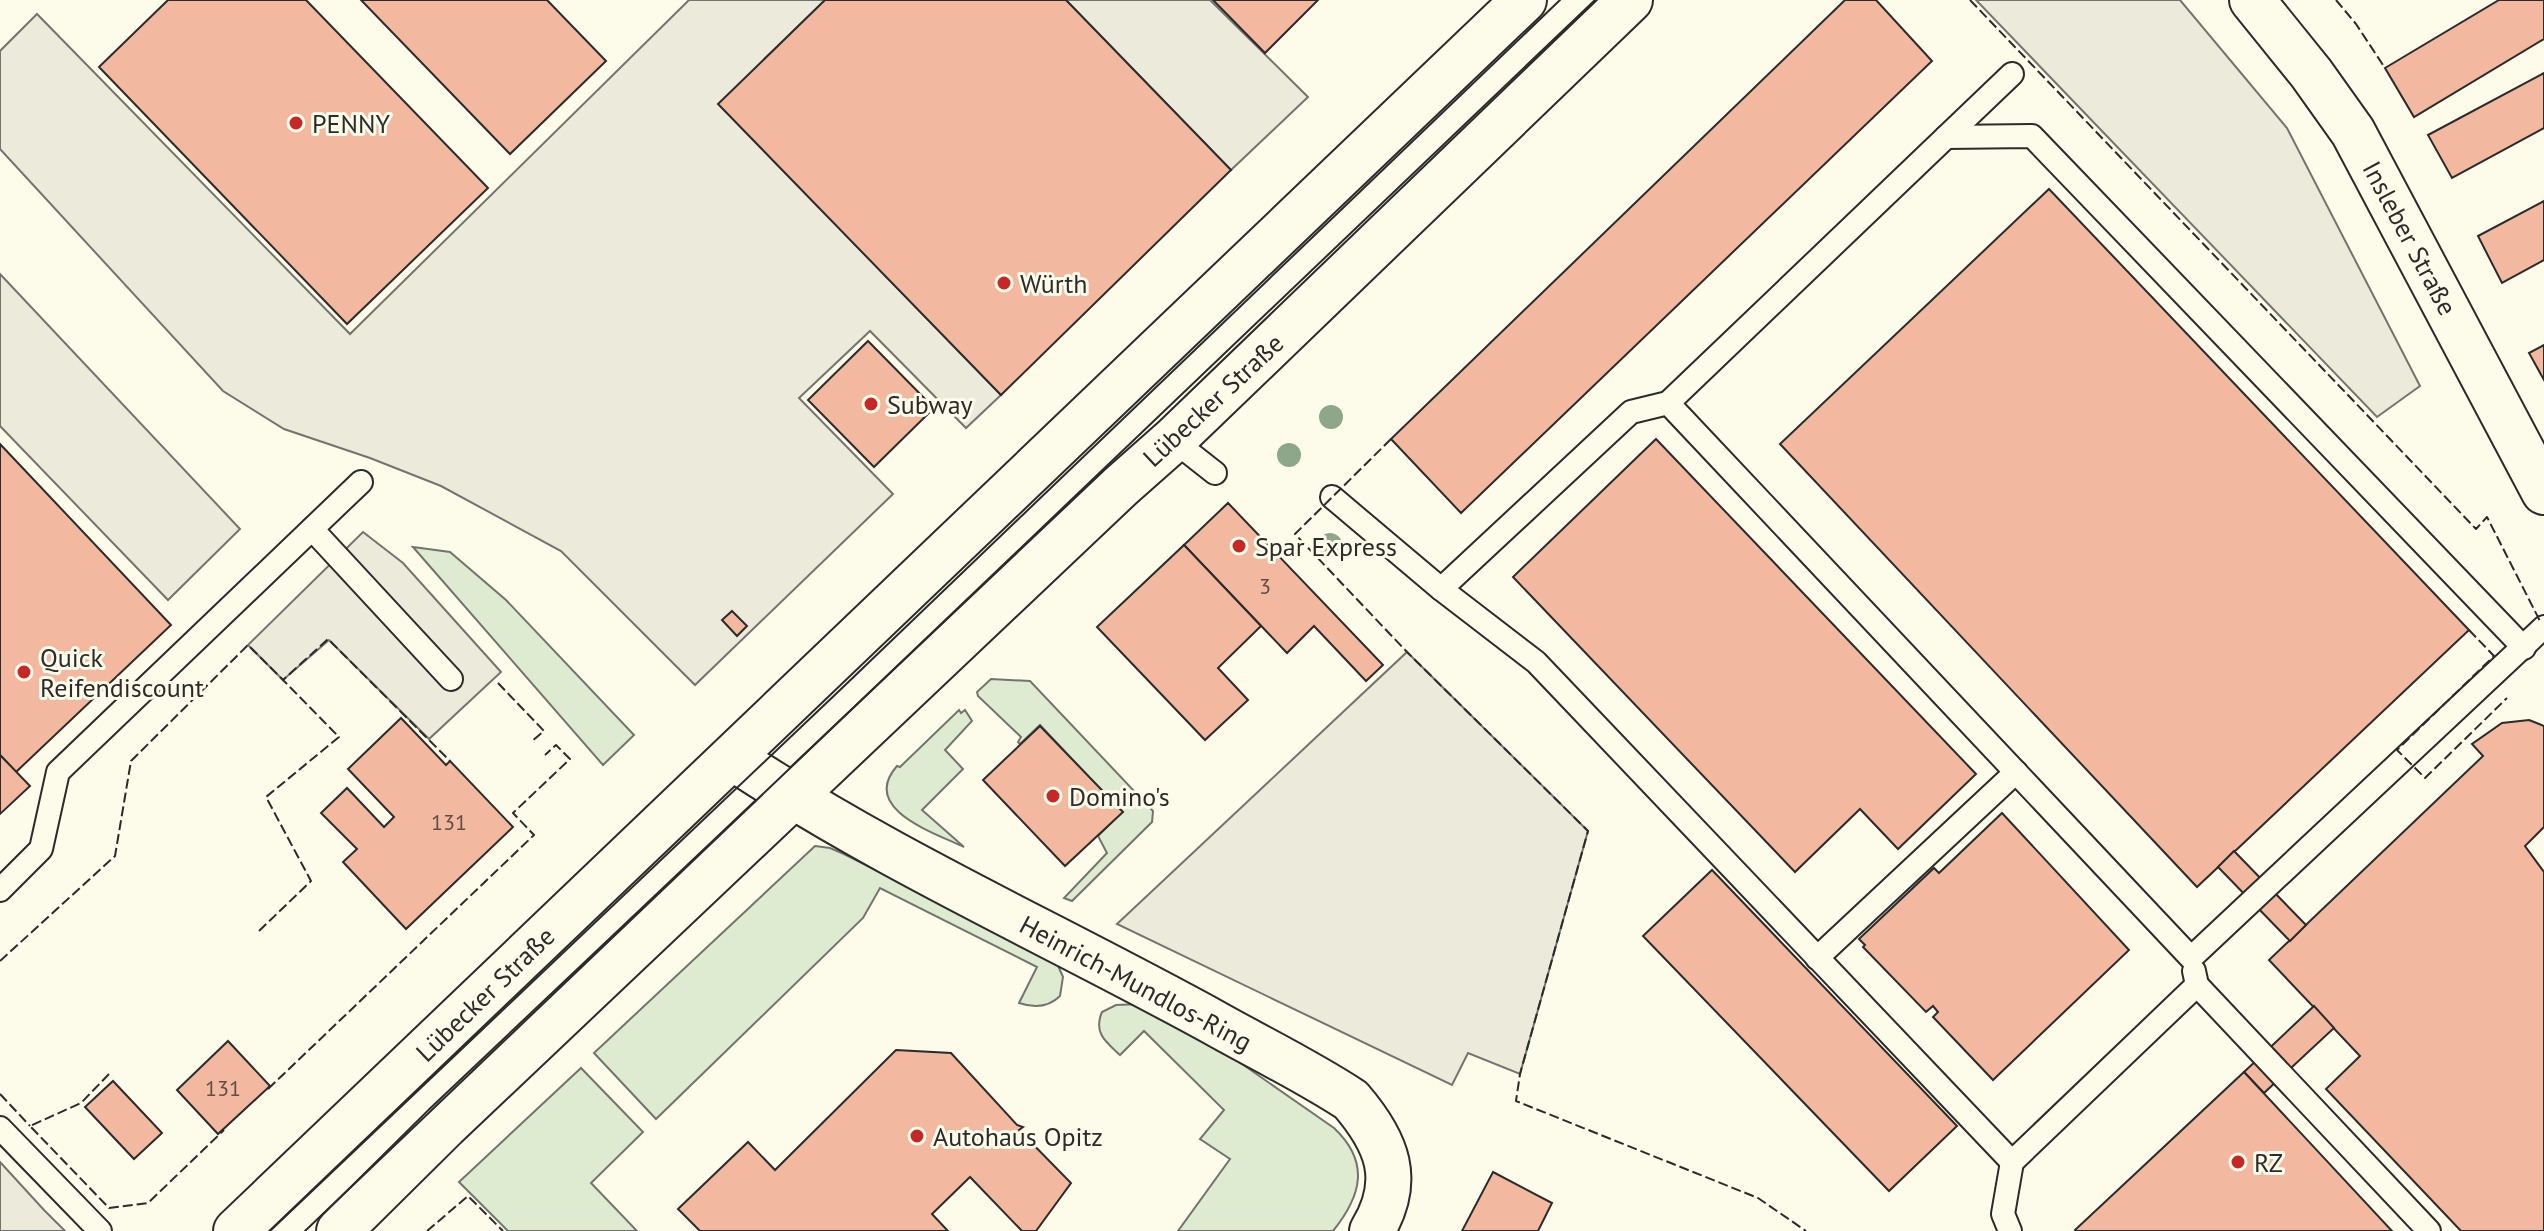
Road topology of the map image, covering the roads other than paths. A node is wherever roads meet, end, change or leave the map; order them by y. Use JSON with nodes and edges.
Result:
{"nodes":[{"id":1,"x":1524,"y":0,"type":"edge"},
{"id":2,"x":1630,"y":0,"type":"edge"},
{"id":3,"x":2252,"y":0,"type":"edge"},
{"id":4,"x":2012,"y":74,"type":"dead end"},
{"id":5,"x":1946,"y":137,"type":"junction"},
{"id":6,"x":1668,"y":403,"type":"junction"},
{"id":7,"x":1173,"y":440,"type":"junction"},
{"id":8,"x":1215,"y":473,"type":"dead end"},
{"id":9,"x":361,"y":482,"type":"dead end"},
{"id":10,"x":2544,"y":492,"type":"edge"},
{"id":11,"x":1332,"y":497,"type":"dead end"},
{"id":12,"x":312,"y":529,"type":"junction"},
{"id":13,"x":1441,"y":589,"type":"junction"},
{"id":14,"x":2544,"y":627,"type":"edge"},
{"id":15,"x":2524,"y":648,"type":"junction"},
{"id":16,"x":451,"y":679,"type":"dead end"},
{"id":17,"x":733,"y":758,"type":"junction"},
{"id":18,"x":2016,"y":772,"type":"junction"},
{"id":19,"x":793,"y":797,"type":"junction"},
{"id":20,"x":0,"y":890,"type":"edge"},
{"id":21,"x":1817,"y":958,"type":"junction"},
{"id":22,"x":2191,"y":958,"type":"junction"},
{"id":23,"x":2197,"y":985,"type":"junction"},
{"id":24,"x":0,"y":1128,"type":"edge"},
{"id":25,"x":2012,"y":1162,"type":"junction"},
{"id":26,"x":100,"y":1231,"type":"edge"},
{"id":27,"x":236,"y":1231,"type":"edge"},
{"id":28,"x":339,"y":1231,"type":"edge"},
{"id":29,"x":1372,"y":1231,"type":"edge"},
{"id":30,"x":2010,"y":1231,"type":"edge"},
{"id":31,"x":2429,"y":1231,"type":"edge"}],
"edges":[{"from":1,"to":17,"type":"main road","name":"Lübecker Straße"},
{"from":2,"to":7,"type":"main road","name":"Lübecker Straße"},
{"from":3,"to":10,"type":"main road","name":"Insleber Straße"},
{"from":4,"to":5,"type":"lane"},
{"from":5,"to":6,"type":"lane"},
{"from":5,"to":15,"type":"lane"},
{"from":6,"to":13,"type":"lane"},
{"from":6,"to":18,"type":"lane"},
{"from":7,"to":8,"type":"lane"},
{"from":7,"to":19,"type":"main road","name":"Lübecker Straße"},
{"from":9,"to":12,"type":"lane"},
{"from":11,"to":13,"type":"lane"},
{"from":12,"to":16,"type":"lane"},
{"from":12,"to":20,"type":"lane"},
{"from":13,"to":21,"type":"lane"},
{"from":14,"to":15,"type":"lane"},
{"from":15,"to":22,"type":"lane"},
{"from":17,"to":19,"type":"main road"},
{"from":17,"to":27,"type":"main road","name":"Lübecker Straße"},
{"from":18,"to":21,"type":"lane"},
{"from":18,"to":22,"type":"lane"},
{"from":19,"to":28,"type":"main road","name":"Lübecker Straße"},
{"from":19,"to":29,"type":"main road","name":"Heinrich-Mundlos-Ring"},
{"from":21,"to":25,"type":"lane"},
{"from":22,"to":23,"type":"lane"},
{"from":23,"to":25,"type":"lane"},
{"from":23,"to":31,"type":"lane"},
{"from":24,"to":26,"type":"lane"},
{"from":25,"to":30,"type":"lane"}]}
